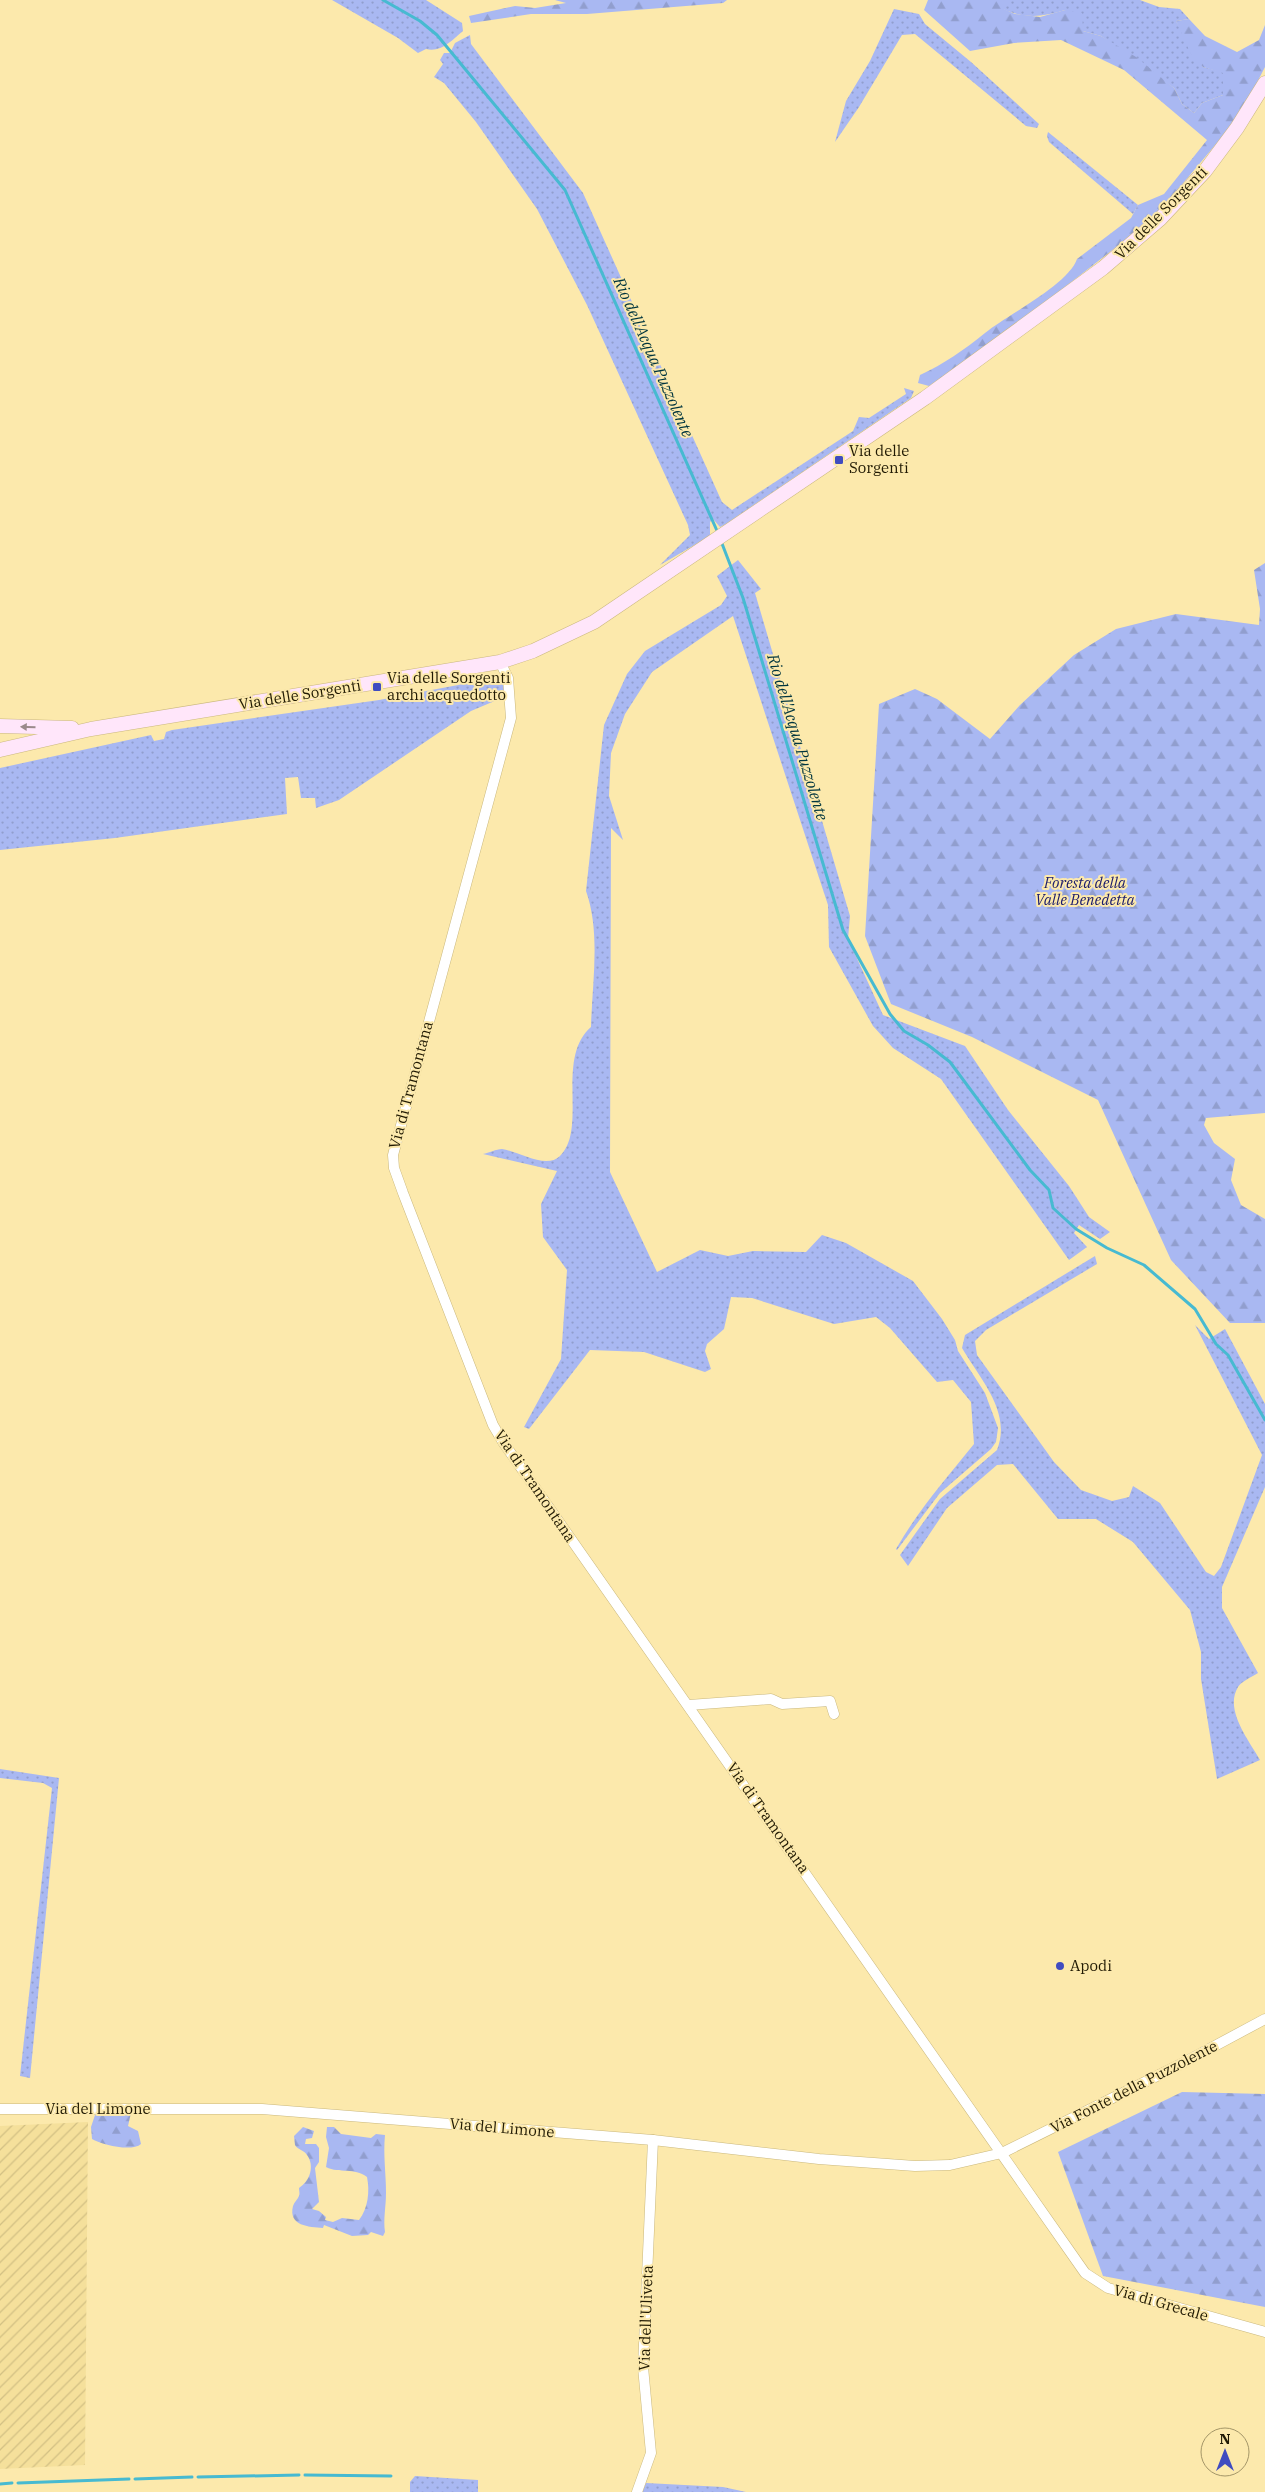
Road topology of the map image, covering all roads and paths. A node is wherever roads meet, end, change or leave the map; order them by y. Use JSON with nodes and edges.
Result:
{"nodes":[{"id":1,"x":1265,"y":83,"type":"edge"},
{"id":2,"x":500,"y":662,"type":"junction"},
{"id":3,"x":0,"y":726,"type":"edge"},
{"id":4,"x":91,"y":728,"type":"junction"},
{"id":5,"x":0,"y":750,"type":"edge"},
{"id":6,"x":689,"y":1705,"type":"junction"},
{"id":7,"x":834,"y":1714,"type":"dead end"},
{"id":8,"x":1265,"y":2019,"type":"edge"},
{"id":9,"x":0,"y":2109,"type":"edge"},
{"id":10,"x":654,"y":2140,"type":"junction"},
{"id":11,"x":1002,"y":2153,"type":"junction"},
{"id":12,"x":1265,"y":2332,"type":"edge"},
{"id":13,"x":637,"y":2492,"type":"edge"}],
"edges":[{"from":1,"to":2,"type":"main road","name":"Via delle Sorgenti"},
{"from":2,"to":4,"type":"main road","name":"Via delle Sorgenti"},
{"from":2,"to":6,"type":"street","name":"Via di Tramontana"},
{"from":4,"to":3,"type":"main road","name":"Via delle Sorgenti","one_way":true},
{"from":4,"to":5,"type":"main road","name":"Via delle Sorgenti"},
{"from":6,"to":7,"type":"street"},
{"from":6,"to":11,"type":"street","name":"Via di Tramontana"},
{"from":8,"to":11,"type":"street","name":"Via Fonte della Puzzolente"},
{"from":9,"to":10,"type":"street","name":"Via del Limone"},
{"from":10,"to":11,"type":"street","name":"Via del Limone"},
{"from":10,"to":13,"type":"street","name":"Via dell'Uliveta"},
{"from":11,"to":12,"type":"street","name":"Via di Grecale"}]}
